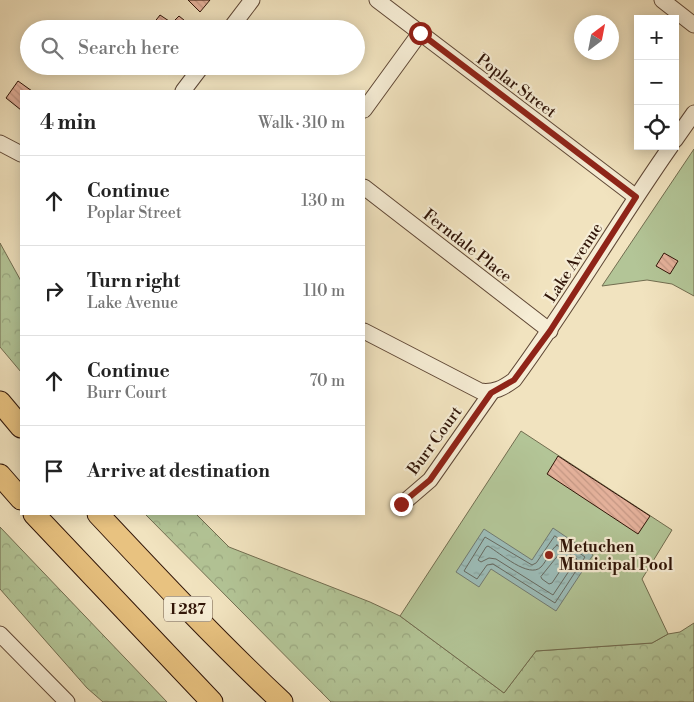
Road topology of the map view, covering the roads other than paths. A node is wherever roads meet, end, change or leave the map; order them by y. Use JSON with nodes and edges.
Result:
{"nodes":[{"id":1,"x":252,"y":0,"type":"edge"},
{"id":2,"x":378,"y":0,"type":"edge"},
{"id":3,"x":662,"y":0,"type":"edge"},
{"id":4,"x":237,"y":20,"type":"edge"},
{"id":5,"x":694,"y":25,"type":"edge"},
{"id":6,"x":420,"y":33,"type":"junction"},
{"id":7,"x":195,"y":75,"type":"edge"},
{"id":8,"x":184,"y":90,"type":"edge"},
{"id":9,"x":365,"y":109,"type":"edge"},
{"id":10,"x":694,"y":113,"type":"edge"},
{"id":11,"x":679,"y":134,"type":"edge"},
{"id":12,"x":0,"y":143,"type":"edge"},
{"id":13,"x":668,"y":150,"type":"edge"},
{"id":14,"x":20,"y":153,"type":"edge"},
{"id":15,"x":365,"y":188,"type":"edge"},
{"id":16,"x":636,"y":197,"type":"junction"},
{"id":17,"x":550,"y":331,"type":"junction"},
{"id":18,"x":365,"y":332,"type":"edge"},
{"id":19,"x":495,"y":391,"type":"junction"},
{"id":20,"x":0,"y":402,"type":"edge"},
{"id":21,"x":20,"y":426,"type":"edge"},
{"id":22,"x":0,"y":475,"type":"edge"},
{"id":23,"x":20,"y":498,"type":"edge"},
{"id":24,"x":401,"y":504,"type":"dead end"},
{"id":25,"x":35,"y":515,"type":"edge"},
{"id":26,"x":99,"y":515,"type":"edge"},
{"id":27,"x":0,"y":634,"type":"edge"},
{"id":28,"x":67,"y":702,"type":"edge"},
{"id":29,"x":212,"y":702,"type":"edge"},
{"id":30,"x":282,"y":702,"type":"edge"}],
"edges":[{"from":1,"to":4,"type":"street"},
{"from":2,"to":6,"type":"street","name":"Poplar Street"},
{"from":3,"to":5,"type":"street"},
{"from":6,"to":9,"type":"street"},
{"from":6,"to":16,"type":"street","name":"Poplar Street"},
{"from":7,"to":8,"type":"street"},
{"from":10,"to":11,"type":"street"},
{"from":12,"to":14,"type":"street"},
{"from":13,"to":16,"type":"street","name":"Lake Avenue"},
{"from":15,"to":17,"type":"street","name":"Ferndale Place"},
{"from":16,"to":17,"type":"street","name":"Lake Avenue"},
{"from":17,"to":19,"type":"street","name":"Lake Avenue"},
{"from":18,"to":19,"type":"street"},
{"from":19,"to":24,"type":"street","name":"Burr Court"},
{"from":20,"to":21,"type":"highway"},
{"from":22,"to":23,"type":"highway"},
{"from":25,"to":29,"type":"highway","number":"I 287"},
{"from":26,"to":30,"type":"highway","number":"I 287"},
{"from":27,"to":28,"type":"street"}]}
